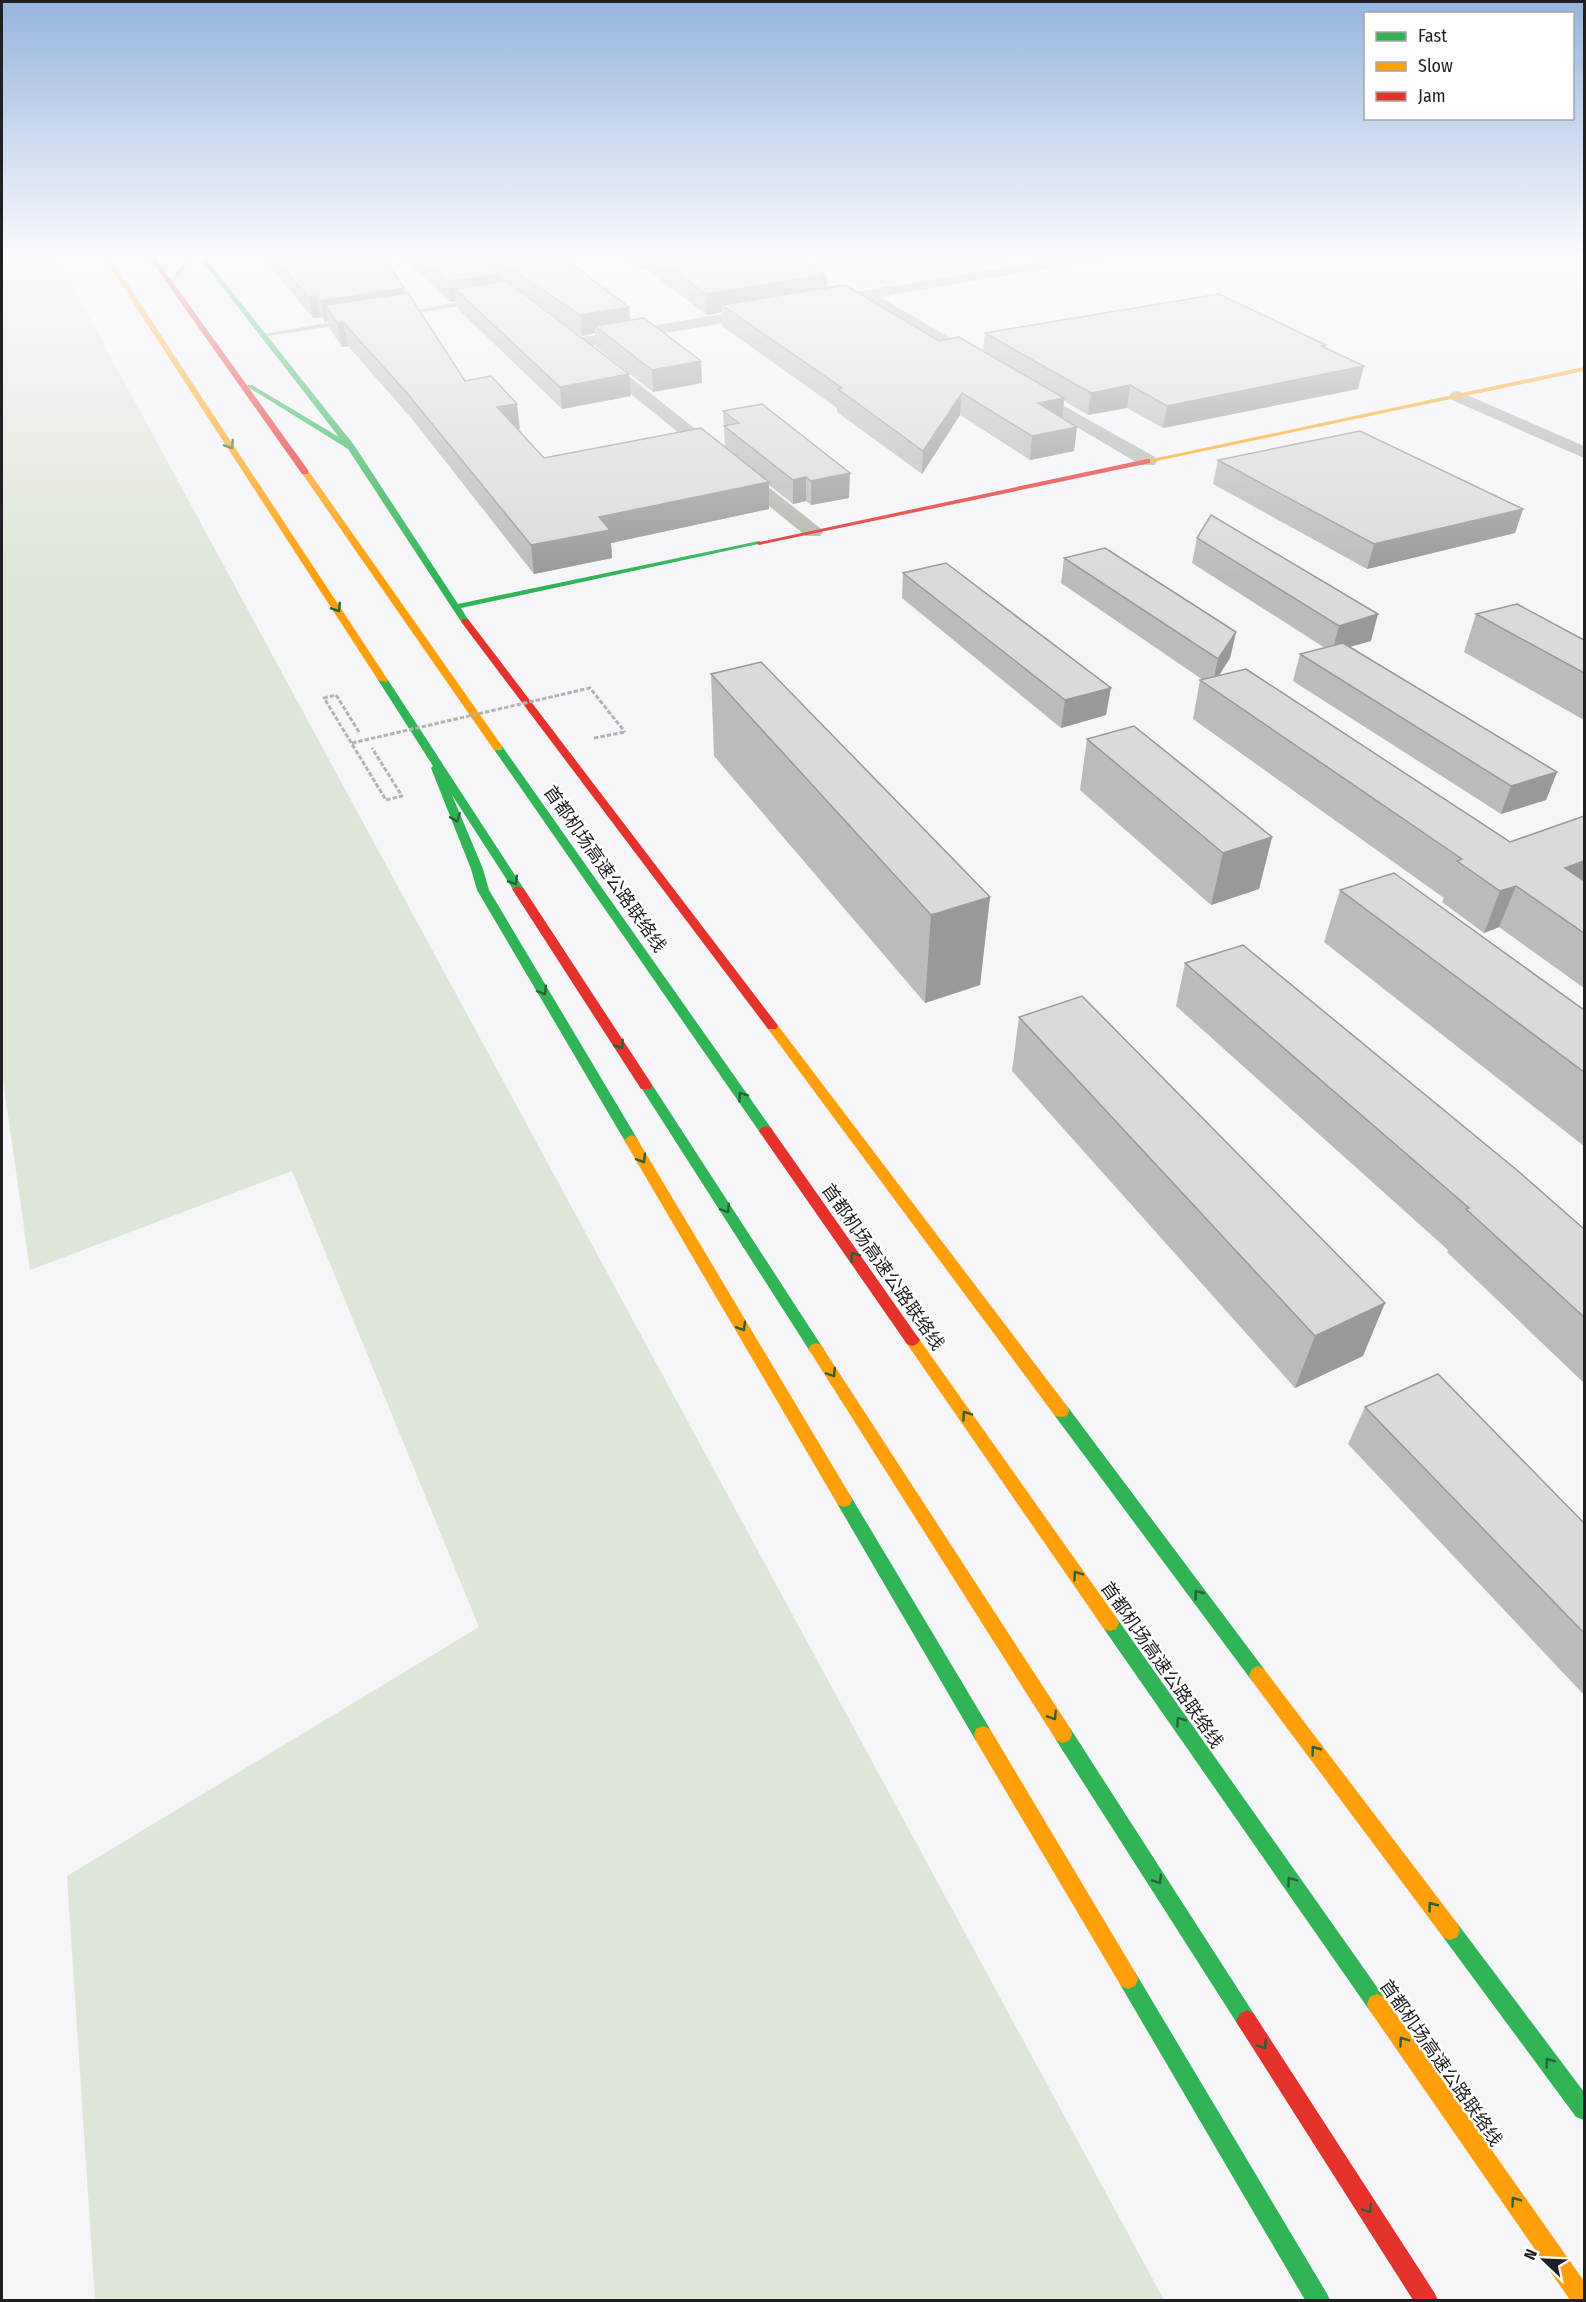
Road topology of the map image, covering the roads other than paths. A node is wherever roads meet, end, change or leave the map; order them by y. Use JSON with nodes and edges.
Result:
{"nodes":[{"id":1,"x":177,"y":363,"type":"edge"},
{"id":2,"x":228,"y":363,"type":"edge"},
{"id":3,"x":285,"y":363,"type":"edge"},
{"id":4,"x":602,"y":363,"type":"edge"},
{"id":5,"x":982,"y":363,"type":"edge"},
{"id":6,"x":1584,"y":369,"type":"edge"},
{"id":7,"x":240,"y":380,"type":"junction"},
{"id":8,"x":1458,"y":396,"type":"junction"},
{"id":9,"x":351,"y":447,"type":"junction"},
{"id":10,"x":1584,"y":453,"type":"edge"},
{"id":11,"x":1148,"y":461,"type":"junction"},
{"id":12,"x":813,"y":532,"type":"junction"},
{"id":13,"x":454,"y":607,"type":"junction"},
{"id":14,"x":426,"y":744,"type":"junction"},
{"id":15,"x":1584,"y":2109,"type":"edge"},
{"id":16,"x":1318,"y":2301,"type":"edge"},
{"id":17,"x":1426,"y":2301,"type":"edge"},
{"id":18,"x":1584,"y":2301,"type":"edge"}],
"edges":[{"from":1,"to":14,"type":"main road","one_way":true},
{"from":2,"to":7,"type":"main road","name":"首都机场高速公路联络线"},
{"from":3,"to":9,"type":"main road"},
{"from":4,"to":12,"type":"street"},
{"from":5,"to":11,"type":"street"},
{"from":6,"to":8,"type":"main road"},
{"from":7,"to":9,"type":"main road"},
{"from":18,"to":7,"type":"main road","name":"首都机场高速公路联络线","one_way":true},
{"from":8,"to":10,"type":"street"},
{"from":8,"to":11,"type":"main road"},
{"from":9,"to":13,"type":"main road"},
{"from":11,"to":12,"type":"main road"},
{"from":12,"to":13,"type":"main road"},
{"from":15,"to":13,"type":"main road","one_way":true},
{"from":14,"to":16,"type":"main road","one_way":true},
{"from":14,"to":17,"type":"main road","one_way":true}]}
